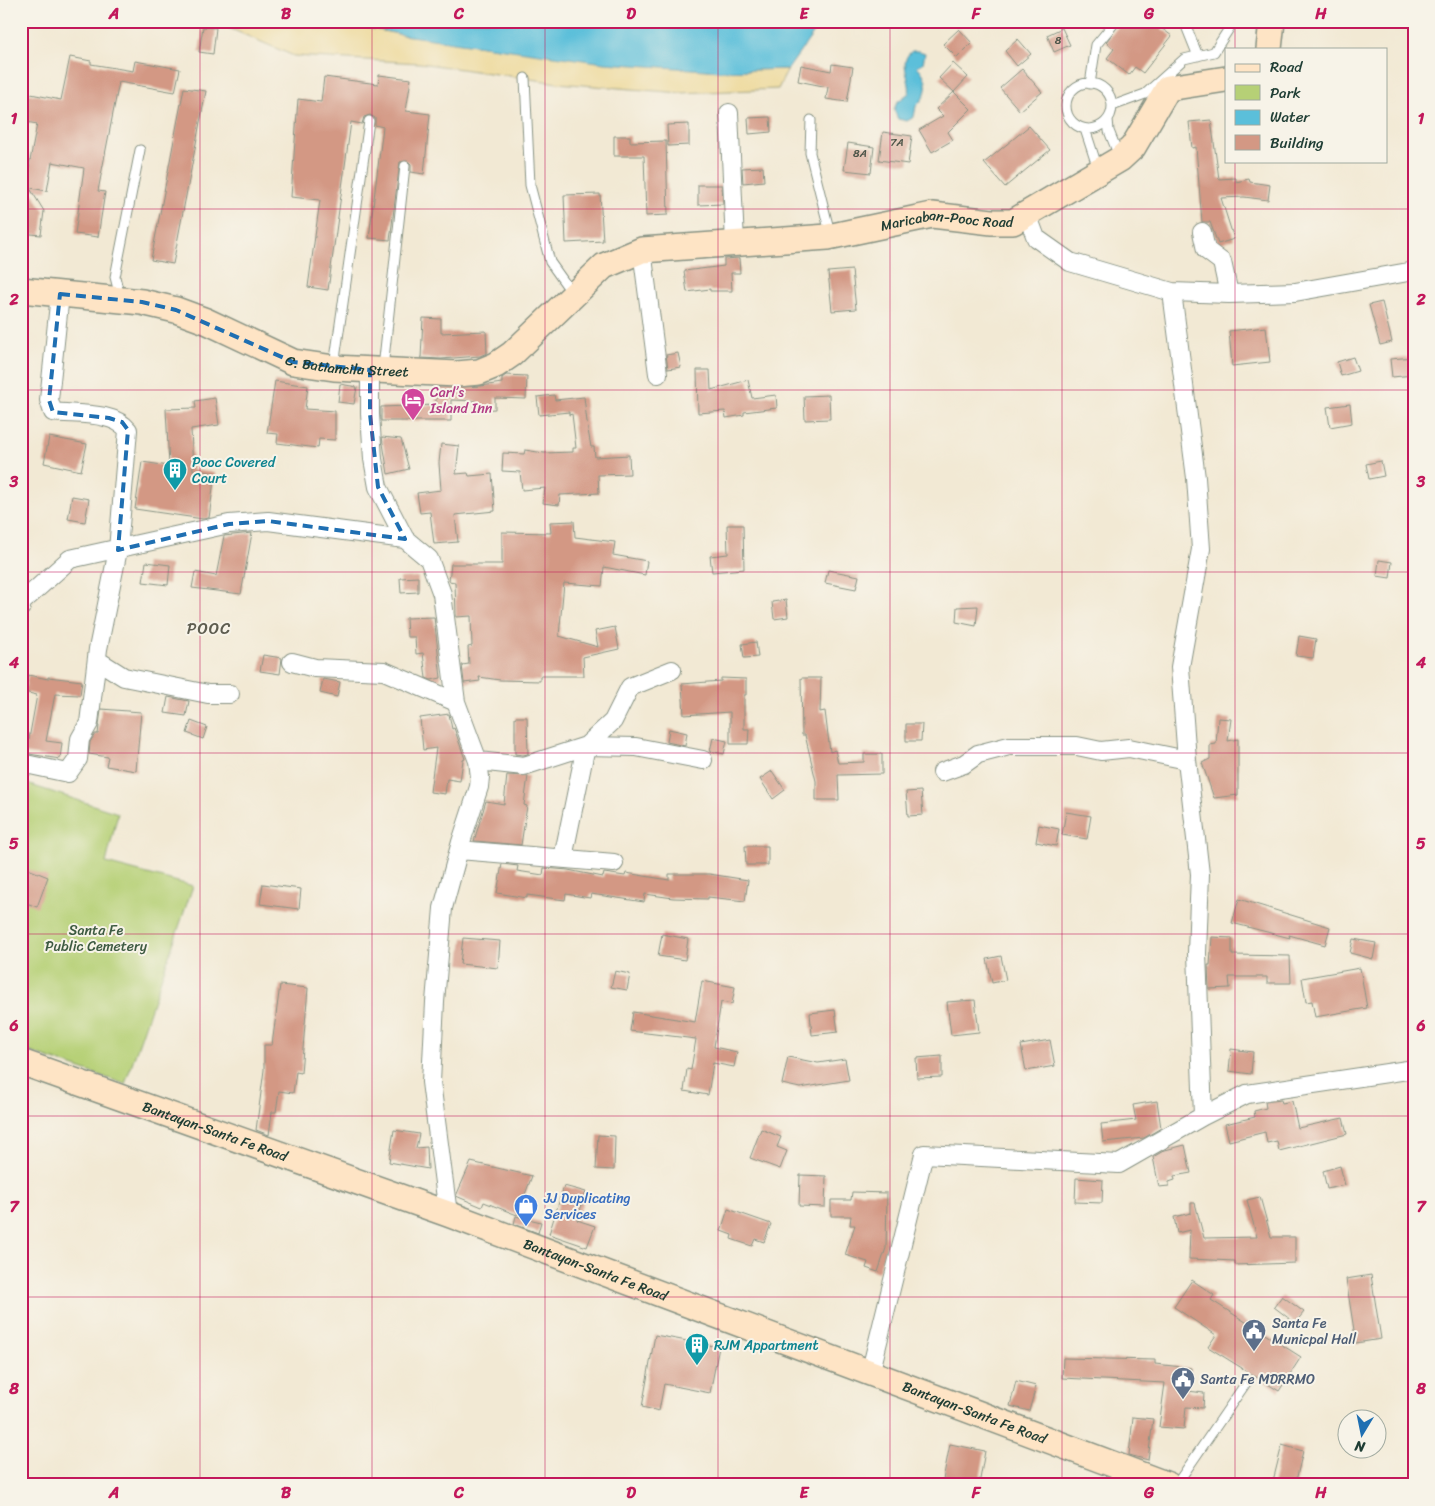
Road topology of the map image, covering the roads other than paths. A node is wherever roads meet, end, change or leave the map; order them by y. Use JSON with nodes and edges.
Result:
{"nodes":[{"id":1,"x":1116,"y":21,"type":"edge"},
{"id":2,"x":1184,"y":21,"type":"edge"},
{"id":3,"x":1272,"y":21,"type":"edge"},
{"id":4,"x":1230,"y":27,"type":"dead end"},
{"id":5,"x":1269,"y":48,"type":"edge"},
{"id":6,"x":1198,"y":56,"type":"junction"},
{"id":7,"x":525,"y":78,"type":"dead end"},
{"id":8,"x":1225,"y":79,"type":"edge"},
{"id":9,"x":1090,"y":84,"type":"junction"},
{"id":10,"x":1112,"y":106,"type":"junction"},
{"id":11,"x":729,"y":113,"type":"dead end"},
{"id":12,"x":1108,"y":119,"type":"junction"},
{"id":13,"x":812,"y":120,"type":"dead end"},
{"id":14,"x":369,"y":121,"type":"dead end"},
{"id":15,"x":1085,"y":129,"type":"junction"},
{"id":16,"x":140,"y":150,"type":"dead end"},
{"id":17,"x":1120,"y":159,"type":"junction"},
{"id":18,"x":405,"y":166,"type":"dead end"},
{"id":19,"x":1099,"y":173,"type":"junction"},
{"id":20,"x":1027,"y":214,"type":"junction"},
{"id":21,"x":1202,"y":232,"type":"dead end"},
{"id":22,"x":828,"y":237,"type":"junction"},
{"id":23,"x":735,"y":243,"type":"junction"},
{"id":24,"x":642,"y":250,"type":"junction"},
{"id":25,"x":1414,"y":271,"type":"edge"},
{"id":26,"x":21,"y":290,"type":"edge"},
{"id":27,"x":1172,"y":292,"type":"junction"},
{"id":28,"x":60,"y":294,"type":"junction"},
{"id":29,"x":573,"y":294,"type":"junction"},
{"id":30,"x":1229,"y":294,"type":"junction"},
{"id":31,"x":121,"y":300,"type":"junction"},
{"id":32,"x":334,"y":368,"type":"junction"},
{"id":33,"x":377,"y":370,"type":"junction"},
{"id":34,"x":658,"y":374,"type":"dead end"},
{"id":35,"x":405,"y":539,"type":"junction"},
{"id":36,"x":118,"y":550,"type":"junction"},
{"id":37,"x":21,"y":607,"type":"edge"},
{"id":38,"x":97,"y":660,"type":"junction"},
{"id":39,"x":292,"y":662,"type":"dead end"},
{"id":40,"x":672,"y":670,"type":"dead end"},
{"id":41,"x":230,"y":694,"type":"dead end"},
{"id":42,"x":456,"y":702,"type":"junction"},
{"id":43,"x":586,"y":746,"type":"junction"},
{"id":44,"x":703,"y":760,"type":"dead end"},
{"id":45,"x":1187,"y":760,"type":"junction"},
{"id":46,"x":478,"y":761,"type":"junction"},
{"id":47,"x":21,"y":763,"type":"edge"},
{"id":48,"x":942,"y":772,"type":"dead end"},
{"id":49,"x":459,"y":850,"type":"junction"},
{"id":50,"x":563,"y":858,"type":"junction"},
{"id":51,"x":614,"y":862,"type":"dead end"},
{"id":52,"x":21,"y":1062,"type":"edge"},
{"id":53,"x":1414,"y":1070,"type":"edge"},
{"id":54,"x":1203,"y":1116,"type":"junction"},
{"id":55,"x":448,"y":1214,"type":"junction"},
{"id":56,"x":870,"y":1374,"type":"junction"},
{"id":57,"x":1248,"y":1380,"type":"dead end"},
{"id":58,"x":1168,"y":1485,"type":"edge"},
{"id":59,"x":1176,"y":1485,"type":"edge"}],
"edges":[{"from":1,"to":9,"type":"lane"},
{"from":2,"to":6,"type":"lane"},
{"from":3,"to":5,"type":"street"},
{"from":4,"to":6,"type":"lane"},
{"from":6,"to":10,"type":"lane"},
{"from":7,"to":29,"type":"lane"},
{"from":8,"to":17,"type":"street","name":"Maricaban-Pooc Road"},
{"from":9,"to":10,"type":"lane"},
{"from":9,"to":15,"type":"lane"},
{"from":10,"to":12,"type":"lane"},
{"from":11,"to":23,"type":"street"},
{"from":12,"to":15,"type":"lane"},
{"from":12,"to":17,"type":"lane"},
{"from":13,"to":22,"type":"lane"},
{"from":14,"to":32,"type":"lane"},
{"from":15,"to":19,"type":"lane"},
{"from":16,"to":31,"type":"lane"},
{"from":17,"to":19,"type":"street","name":"Maricaban-Pooc Road"},
{"from":18,"to":33,"type":"lane"},
{"from":19,"to":20,"type":"street","name":"Maricaban-Pooc Road"},
{"from":20,"to":22,"type":"street","name":"Maricaban-Pooc Road"},
{"from":20,"to":27,"type":"street"},
{"from":21,"to":30,"type":"street"},
{"from":22,"to":23,"type":"street","name":"Maricaban-Pooc Road"},
{"from":23,"to":24,"type":"street","name":"Maricaban-Pooc Road"},
{"from":24,"to":29,"type":"street","name":"C. Batiancila Street"},
{"from":24,"to":34,"type":"street"},
{"from":25,"to":30,"type":"street"},
{"from":26,"to":28,"type":"street","name":"C. Batiancila Street"},
{"from":27,"to":30,"type":"street"},
{"from":27,"to":45,"type":"street"},
{"from":28,"to":31,"type":"street","name":"C. Batiancila Street"},
{"from":28,"to":36,"type":"street"},
{"from":29,"to":33,"type":"street","name":"C. Batiancila Street"},
{"from":31,"to":32,"type":"street","name":"C. Batiancila Street"},
{"from":32,"to":33,"type":"street","name":"C. Batiancila Street"},
{"from":33,"to":35,"type":"street"},
{"from":35,"to":36,"type":"street"},
{"from":35,"to":42,"type":"street"},
{"from":36,"to":37,"type":"street"},
{"from":36,"to":38,"type":"street"},
{"from":38,"to":41,"type":"street"},
{"from":38,"to":47,"type":"street"},
{"from":39,"to":42,"type":"street"},
{"from":40,"to":43,"type":"street"},
{"from":42,"to":46,"type":"street"},
{"from":43,"to":44,"type":"street"},
{"from":43,"to":46,"type":"street"},
{"from":43,"to":50,"type":"street"},
{"from":45,"to":48,"type":"street"},
{"from":45,"to":54,"type":"street"},
{"from":46,"to":49,"type":"street"},
{"from":49,"to":50,"type":"street"},
{"from":49,"to":55,"type":"street"},
{"from":50,"to":51,"type":"street"},
{"from":52,"to":55,"type":"street","name":"Bantayan-Santa Fe Road"},
{"from":53,"to":54,"type":"street"},
{"from":54,"to":56,"type":"street"},
{"from":55,"to":56,"type":"street","name":"Bantayan-Santa Fe Road"},
{"from":56,"to":58,"type":"street","name":"Bantayan-Santa Fe Road"},
{"from":57,"to":59,"type":"lane"}]}
